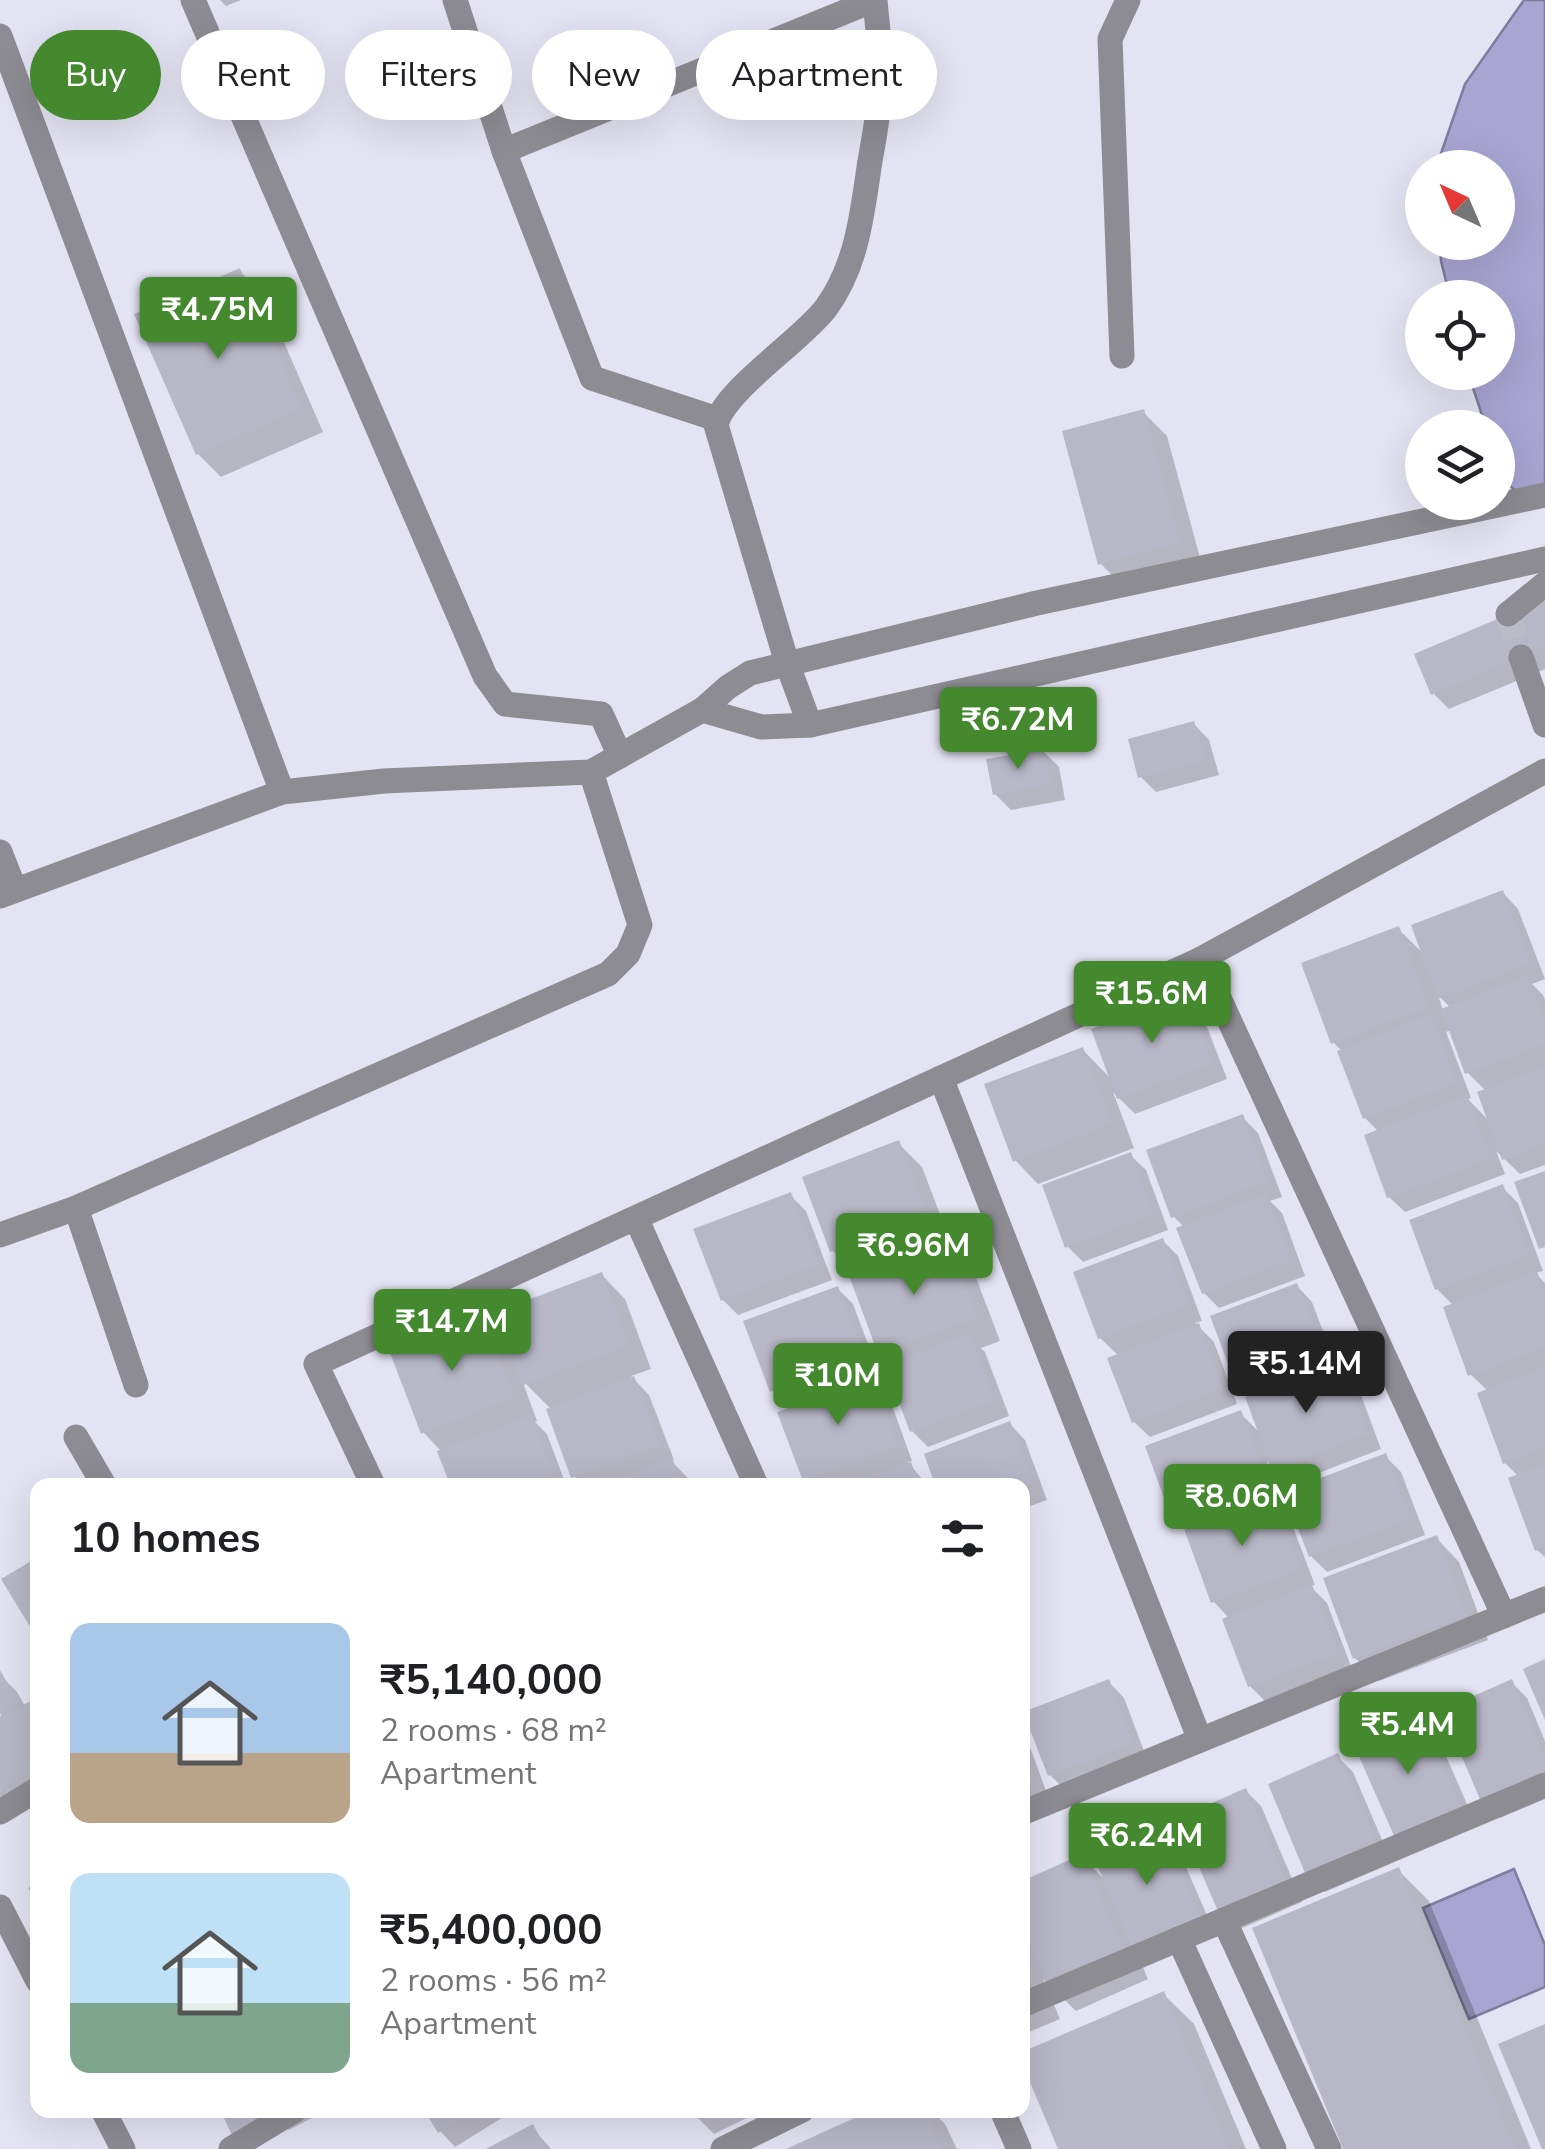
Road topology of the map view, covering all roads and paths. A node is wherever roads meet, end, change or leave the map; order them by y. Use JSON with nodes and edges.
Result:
{"nodes":[{"id":1,"x":193,"y":0,"type":"edge"},
{"id":2,"x":455,"y":0,"type":"edge"},
{"id":3,"x":875,"y":0,"type":"edge"},
{"id":4,"x":1128,"y":0,"type":"edge"},
{"id":5,"x":0,"y":36,"type":"edge"},
{"id":6,"x":504,"y":151,"type":"junction"},
{"id":7,"x":1122,"y":356,"type":"dead end"},
{"id":8,"x":717,"y":419,"type":"junction"},
{"id":9,"x":1545,"y":496,"type":"edge"},
{"id":10,"x":1545,"y":559,"type":"edge"},
{"id":11,"x":1545,"y":584,"type":"edge"},
{"id":12,"x":1508,"y":614,"type":"dead end"},
{"id":13,"x":1521,"y":658,"type":"tunnel mouth"},
{"id":14,"x":787,"y":663,"type":"junction"},
{"id":15,"x":702,"y":710,"type":"junction"},
{"id":16,"x":1545,"y":724,"type":"edge"},
{"id":17,"x":810,"y":725,"type":"junction"},
{"id":18,"x":620,"y":756,"type":"junction"},
{"id":19,"x":590,"y":772,"type":"junction"},
{"id":20,"x":1545,"y":772,"type":"edge"},
{"id":21,"x":282,"y":792,"type":"junction"},
{"id":22,"x":0,"y":852,"type":"edge"},
{"id":23,"x":7,"y":893,"type":"edge"},
{"id":24,"x":1202,"y":959,"type":"junction"},
{"id":25,"x":941,"y":1078,"type":"junction"},
{"id":26,"x":76,"y":1208,"type":"junction"},
{"id":27,"x":636,"y":1218,"type":"junction"},
{"id":28,"x":0,"y":1236,"type":"edge"},
{"id":29,"x":136,"y":1385,"type":"dead end"},
{"id":30,"x":76,"y":1437,"type":"dead end"},
{"id":31,"x":100,"y":1478,"type":"edge"},
{"id":32,"x":370,"y":1478,"type":"edge"},
{"id":33,"x":753,"y":1478,"type":"edge"},
{"id":34,"x":1545,"y":1599,"type":"edge"},
{"id":35,"x":1504,"y":1616,"type":"junction"},
{"id":36,"x":1200,"y":1740,"type":"junction"},
{"id":37,"x":1545,"y":1785,"type":"edge"},
{"id":38,"x":30,"y":1794,"type":"edge"},
{"id":39,"x":1030,"y":1810,"type":"edge"},
{"id":40,"x":0,"y":1812,"type":"edge"},
{"id":41,"x":0,"y":1907,"type":"edge"},
{"id":42,"x":1224,"y":1920,"type":"junction"},
{"id":43,"x":1179,"y":1939,"type":"junction"},
{"id":44,"x":30,"y":1965,"type":"edge"},
{"id":45,"x":1030,"y":2003,"type":"edge"},
{"id":46,"x":107,"y":2118,"type":"edge"},
{"id":47,"x":282,"y":2118,"type":"edge"},
{"id":48,"x":786,"y":2118,"type":"edge"},
{"id":49,"x":1005,"y":2118,"type":"edge"},
{"id":50,"x":123,"y":2149,"type":"edge"},
{"id":51,"x":231,"y":2149,"type":"edge"},
{"id":52,"x":723,"y":2149,"type":"edge"},
{"id":53,"x":1019,"y":2149,"type":"edge"},
{"id":54,"x":1274,"y":2149,"type":"edge"},
{"id":55,"x":1330,"y":2149,"type":"edge"}],
"edges":[{"from":1,"to":18,"type":"street"},
{"from":2,"to":6,"type":"street"},
{"from":3,"to":6,"type":"street"},
{"from":3,"to":8,"type":"street"},
{"from":4,"to":7,"type":"street"},
{"from":5,"to":21,"type":"street"},
{"from":6,"to":8,"type":"street"},
{"from":8,"to":14,"type":"street"},
{"from":9,"to":14,"type":"street"},
{"from":10,"to":17,"type":"street"},
{"from":11,"to":12,"type":"street"},
{"from":13,"to":16,"type":"street"},
{"from":14,"to":15,"type":"street"},
{"from":14,"to":17,"type":"street"},
{"from":15,"to":17,"type":"street"},
{"from":15,"to":18,"type":"street"},
{"from":18,"to":19,"type":"street"},
{"from":19,"to":21,"type":"street"},
{"from":19,"to":26,"type":"street"},
{"from":20,"to":24,"type":"street"},
{"from":21,"to":23,"type":"street"},
{"from":22,"to":23,"type":"street"},
{"from":24,"to":25,"type":"street"},
{"from":24,"to":35,"type":"street"},
{"from":25,"to":27,"type":"street"},
{"from":25,"to":36,"type":"street"},
{"from":26,"to":28,"type":"street"},
{"from":26,"to":29,"type":"street"},
{"from":27,"to":32,"type":"street"},
{"from":27,"to":33,"type":"street"},
{"from":30,"to":31,"type":"street"},
{"from":34,"to":35,"type":"street"},
{"from":35,"to":36,"type":"street"},
{"from":36,"to":39,"type":"street"},
{"from":37,"to":42,"type":"street"},
{"from":38,"to":40,"type":"street"},
{"from":41,"to":44,"type":"street"},
{"from":42,"to":43,"type":"street"},
{"from":42,"to":55,"type":"street"},
{"from":43,"to":45,"type":"street"},
{"from":43,"to":54,"type":"street"},
{"from":46,"to":50,"type":"street"},
{"from":47,"to":51,"type":"street"},
{"from":48,"to":52,"type":"street"},
{"from":49,"to":53,"type":"street"}]}
